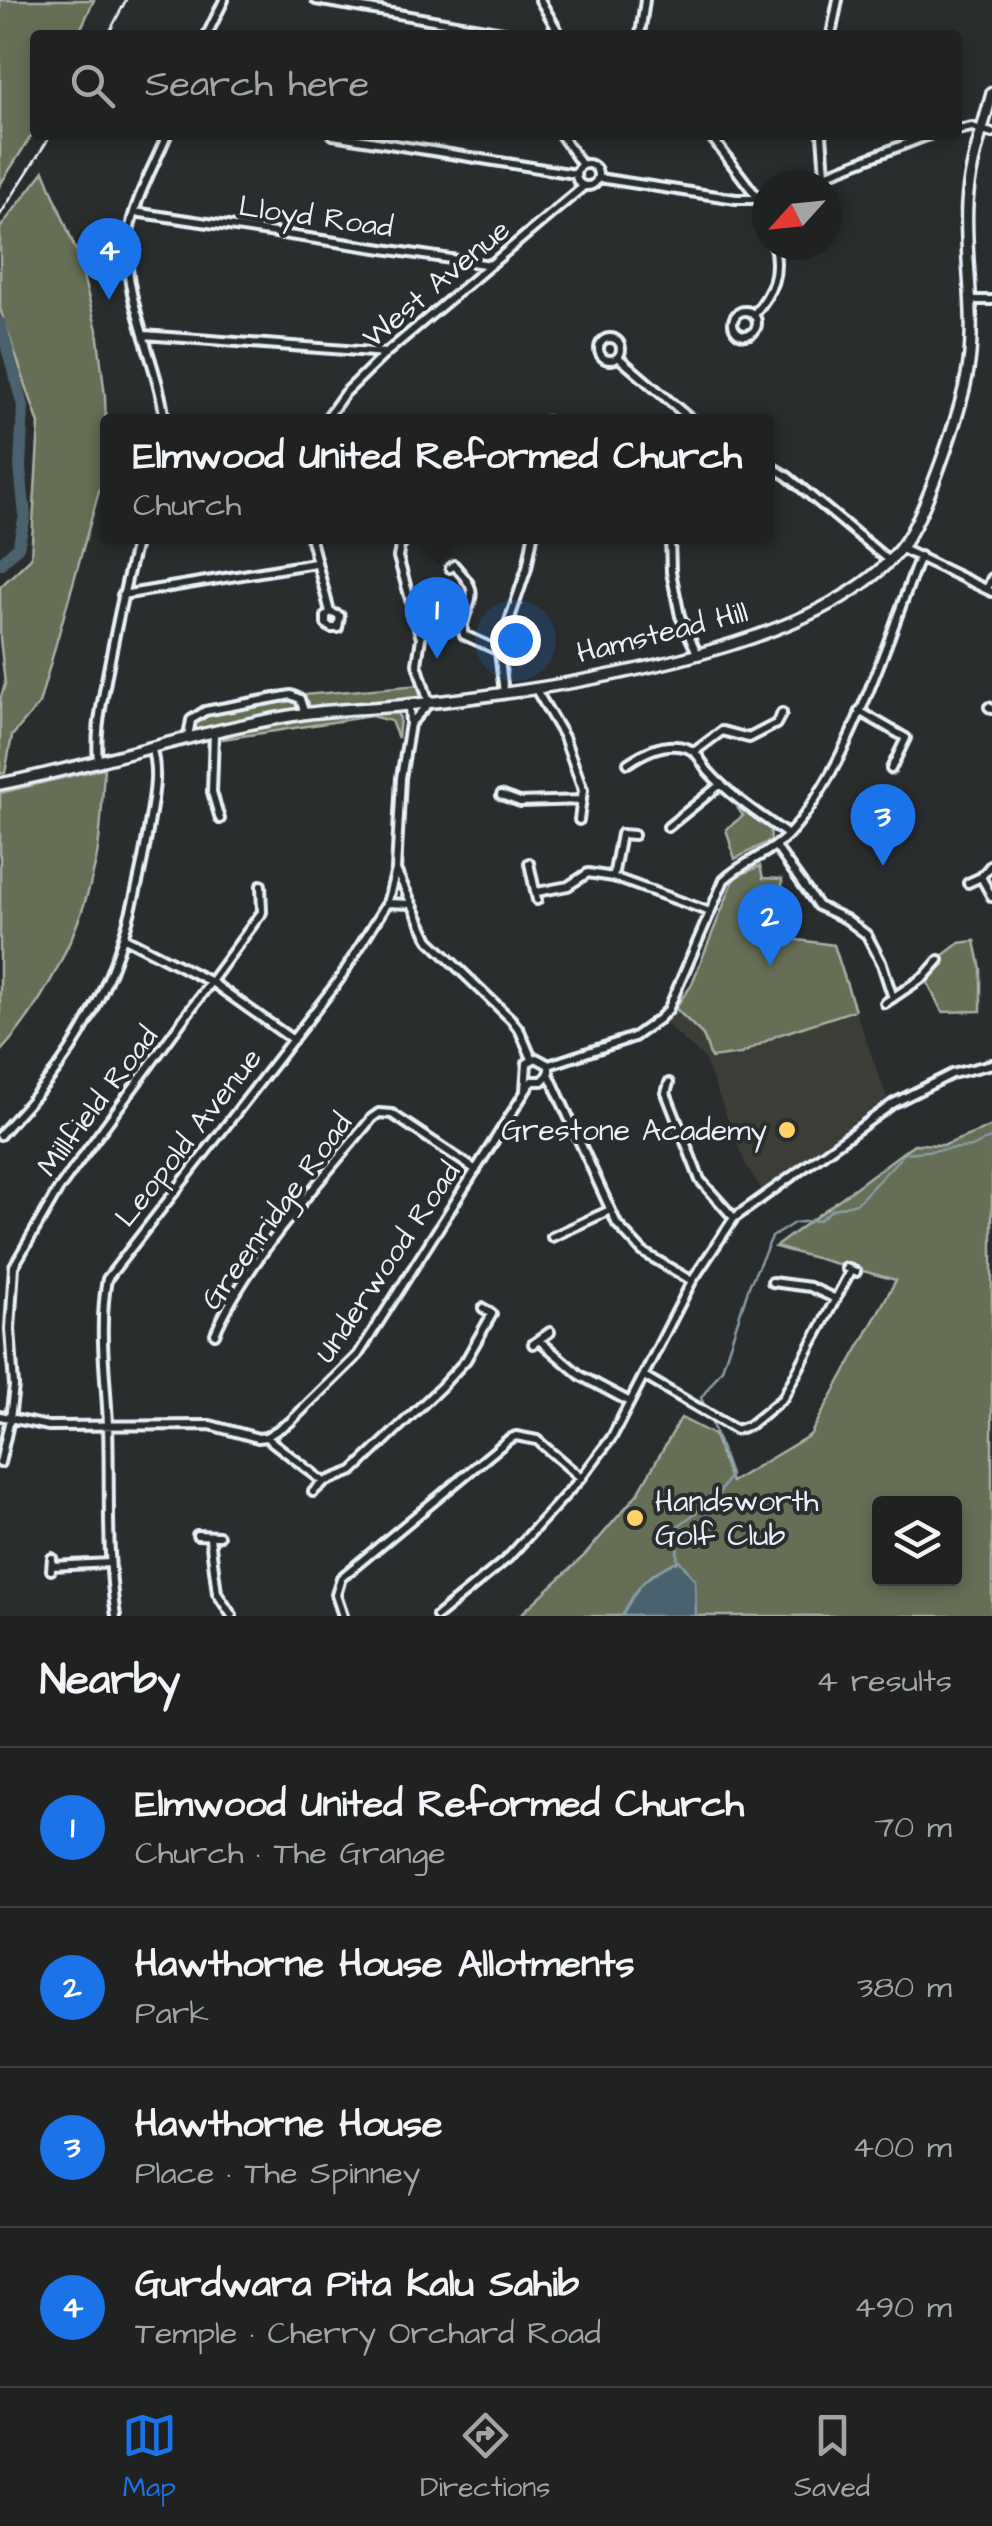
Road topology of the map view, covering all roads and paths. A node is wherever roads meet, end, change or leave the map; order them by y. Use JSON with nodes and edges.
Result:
{"nodes":[{"id":1,"x":224,"y":0,"type":"edge"},
{"id":2,"x":316,"y":0,"type":"edge"},
{"id":3,"x":540,"y":0,"type":"edge"},
{"id":4,"x":646,"y":0,"type":"edge"},
{"id":5,"x":838,"y":0,"type":"edge"},
{"id":6,"x":209,"y":30,"type":"edge"},
{"id":7,"x":474,"y":30,"type":"edge"},
{"id":8,"x":557,"y":30,"type":"edge"},
{"id":9,"x":641,"y":30,"type":"edge"},
{"id":10,"x":832,"y":30,"type":"edge"},
{"id":11,"x":992,"y":93,"type":"edge"},
{"id":12,"x":962,"y":129,"type":"edge"},
{"id":13,"x":987,"y":132,"type":"edge"},
{"id":14,"x":164,"y":140,"type":"edge"},
{"id":15,"x":364,"y":140,"type":"edge"},
{"id":16,"x":564,"y":140,"type":"edge"},
{"id":17,"x":714,"y":140,"type":"edge"},
{"id":18,"x":822,"y":140,"type":"edge"},
{"id":19,"x":915,"y":140,"type":"edge"},
{"id":20,"x":582,"y":165,"type":"junction"},
{"id":21,"x":825,"y":170,"type":"edge"},
{"id":22,"x":836,"y":170,"type":"edge"},
{"id":23,"x":575,"y":174,"type":"junction"},
{"id":24,"x":599,"y":178,"type":"junction"},
{"id":25,"x":747,"y":184,"type":"junction"},
{"id":26,"x":584,"y":186,"type":"junction"},
{"id":27,"x":752,"y":189,"type":"edge"},
{"id":28,"x":736,"y":199,"type":"junction"},
{"id":29,"x":752,"y":200,"type":"edge"},
{"id":30,"x":134,"y":212,"type":"junction"},
{"id":31,"x":777,"y":260,"type":"edge"},
{"id":32,"x":491,"y":264,"type":"junction"},
{"id":33,"x":970,"y":300,"type":"junction"},
{"id":34,"x":992,"y":300,"type":"edge"},
{"id":35,"x":754,"y":314,"type":"dead end"},
{"id":36,"x":144,"y":335,"type":"junction"},
{"id":37,"x":386,"y":353,"type":"junction"},
{"id":38,"x":618,"y":357,"type":"dead end"},
{"id":39,"x":162,"y":414,"type":"edge"},
{"id":40,"x":330,"y":414,"type":"edge"},
{"id":41,"x":685,"y":414,"type":"edge"},
{"id":42,"x":775,"y":469,"type":"edge"},
{"id":43,"x":136,"y":544,"type":"edge"},
{"id":44,"x":311,"y":544,"type":"edge"},
{"id":45,"x":402,"y":544,"type":"edge"},
{"id":46,"x":532,"y":544,"type":"edge"},
{"id":47,"x":670,"y":544,"type":"edge"},
{"id":48,"x":900,"y":548,"type":"junction"},
{"id":49,"x":920,"y":556,"type":"junction"},
{"id":50,"x":889,"y":561,"type":"junction"},
{"id":51,"x":315,"y":563,"type":"junction"},
{"id":52,"x":450,"y":568,"type":"dead end"},
{"id":53,"x":992,"y":578,"type":"edge"},
{"id":54,"x":989,"y":590,"type":"edge"},
{"id":55,"x":122,"y":595,"type":"junction"},
{"id":56,"x":330,"y":612,"type":"dead end"},
{"id":57,"x":499,"y":650,"type":"junction"},
{"id":58,"x":697,"y":653,"type":"junction"},
{"id":59,"x":535,"y":688,"type":"junction"},
{"id":60,"x":504,"y":693,"type":"junction"},
{"id":61,"x":430,"y":703,"type":"junction"},
{"id":62,"x":408,"y":705,"type":"junction"},
{"id":63,"x":859,"y":711,"type":"junction"},
{"id":64,"x":782,"y":713,"type":"dead end"},
{"id":65,"x":304,"y":714,"type":"junction"},
{"id":66,"x":410,"y":724,"type":"junction"},
{"id":67,"x":214,"y":732,"type":"junction"},
{"id":68,"x":188,"y":738,"type":"junction"},
{"id":69,"x":632,"y":746,"type":"dead end"},
{"id":70,"x":151,"y":748,"type":"junction"},
{"id":71,"x":694,"y":752,"type":"junction"},
{"id":72,"x":638,"y":756,"type":"junction"},
{"id":73,"x":98,"y":762,"type":"junction"},
{"id":74,"x":628,"y":763,"type":"dead end"},
{"id":75,"x":891,"y":769,"type":"dead end"},
{"id":76,"x":0,"y":784,"type":"edge"},
{"id":77,"x":720,"y":784,"type":"junction"},
{"id":78,"x":501,"y":795,"type":"dead end"},
{"id":79,"x":582,"y":800,"type":"junction"},
{"id":80,"x":220,"y":818,"type":"dead end"},
{"id":81,"x":579,"y":820,"type":"dead end"},
{"id":82,"x":673,"y":826,"type":"dead end"},
{"id":83,"x":788,"y":835,"type":"junction"},
{"id":84,"x":634,"y":836,"type":"dead end"},
{"id":85,"x":776,"y":846,"type":"junction"},
{"id":86,"x":529,"y":864,"type":"dead end"},
{"id":87,"x":992,"y":864,"type":"edge"},
{"id":88,"x":396,"y":870,"type":"junction"},
{"id":89,"x":613,"y":877,"type":"junction"},
{"id":90,"x":981,"y":877,"type":"junction"},
{"id":91,"x":968,"y":883,"type":"dead end"},
{"id":92,"x":261,"y":885,"type":"dead end"},
{"id":93,"x":992,"y":897,"type":"edge"},
{"id":94,"x":387,"y":903,"type":"junction"},
{"id":95,"x":410,"y":904,"type":"junction"},
{"id":96,"x":710,"y":912,"type":"junction"},
{"id":97,"x":126,"y":938,"type":"junction"},
{"id":98,"x":939,"y":960,"type":"dead end"},
{"id":99,"x":213,"y":983,"type":"junction"},
{"id":100,"x":293,"y":1040,"type":"junction"},
{"id":101,"x":532,"y":1059,"type":"junction"},
{"id":102,"x":992,"y":1064,"type":"edge"},
{"id":103,"x":549,"y":1069,"type":"junction"},
{"id":104,"x":532,"y":1079,"type":"junction"},
{"id":105,"x":669,"y":1083,"type":"dead end"},
{"id":106,"x":555,"y":1092,"type":"junction"},
{"id":107,"x":0,"y":1135,"type":"edge"},
{"id":108,"x":476,"y":1170,"type":"junction"},
{"id":109,"x":608,"y":1211,"type":"junction"},
{"id":110,"x":734,"y":1218,"type":"junction"},
{"id":111,"x":552,"y":1238,"type":"dead end"},
{"id":112,"x":851,"y":1270,"type":"dead end"},
{"id":113,"x":692,"y":1281,"type":"junction"},
{"id":114,"x":772,"y":1281,"type":"dead end"},
{"id":115,"x":836,"y":1299,"type":"junction"},
{"id":116,"x":483,"y":1308,"type":"dead end"},
{"id":117,"x":550,"y":1332,"type":"dead end"},
{"id":118,"x":215,"y":1334,"type":"dead end"},
{"id":119,"x":644,"y":1376,"type":"junction"},
{"id":120,"x":630,"y":1402,"type":"junction"},
{"id":121,"x":0,"y":1416,"type":"edge"},
{"id":122,"x":10,"y":1419,"type":"junction"},
{"id":123,"x":108,"y":1424,"type":"junction"},
{"id":124,"x":266,"y":1438,"type":"junction"},
{"id":125,"x":0,"y":1463,"type":"edge"},
{"id":126,"x":581,"y":1478,"type":"junction"},
{"id":127,"x":324,"y":1482,"type":"junction"},
{"id":128,"x":312,"y":1492,"type":"dead end"},
{"id":129,"x":198,"y":1535,"type":"dead end"},
{"id":130,"x":110,"y":1562,"type":"junction"},
{"id":131,"x":52,"y":1565,"type":"dead end"},
{"id":132,"x":116,"y":1616,"type":"edge"},
{"id":133,"x":232,"y":1616,"type":"edge"},
{"id":134,"x":343,"y":1616,"type":"edge"},
{"id":135,"x":437,"y":1616,"type":"edge"}],
"edges":[{"from":1,"to":6,"type":"street"},
{"from":2,"to":7,"type":"street"},
{"from":3,"to":8,"type":"street"},
{"from":4,"to":9,"type":"street"},
{"from":5,"to":10,"type":"street"},
{"from":11,"to":13,"type":"main road","name":"Hamstead Hill"},
{"from":12,"to":13,"type":"street"},
{"from":13,"to":33,"type":"main road","name":"Hamstead Hill"},
{"from":14,"to":30,"type":"street"},
{"from":15,"to":23,"type":"street"},
{"from":16,"to":20,"type":"street"},
{"from":17,"to":25,"type":"street"},
{"from":18,"to":21,"type":"street"},
{"from":19,"to":22,"type":"street"},
{"from":20,"to":23,"type":"street"},
{"from":20,"to":24,"type":"street"},
{"from":23,"to":26,"type":"street"},
{"from":24,"to":26,"type":"street"},
{"from":24,"to":28,"type":"street"},
{"from":25,"to":27,"type":"street"},
{"from":25,"to":28,"type":"street"},
{"from":26,"to":32,"type":"street","name":"West Avenue"},
{"from":28,"to":29,"type":"street"},
{"from":30,"to":32,"type":"street","name":"Lloyd Road"},
{"from":30,"to":36,"type":"street"},
{"from":31,"to":35,"type":"street"},
{"from":32,"to":37,"type":"street","name":"West Avenue"},
{"from":33,"to":34,"type":"street"},
{"from":33,"to":48,"type":"main road","name":"Hamstead Hill"},
{"from":36,"to":37,"type":"street"},
{"from":36,"to":39,"type":"street"},
{"from":37,"to":40,"type":"street","name":"West Avenue"},
{"from":38,"to":41,"type":"street"},
{"from":42,"to":50,"type":"street"},
{"from":43,"to":55,"type":"street"},
{"from":44,"to":51,"type":"street"},
{"from":45,"to":61,"type":"street"},
{"from":46,"to":57,"type":"street"},
{"from":47,"to":58,"type":"street"},
{"from":48,"to":49,"type":"street"},
{"from":48,"to":50,"type":"main road","name":"Hamstead Hill"},
{"from":49,"to":54,"type":"street"},
{"from":49,"to":63,"type":"street"},
{"from":50,"to":58,"type":"main road","name":"Hamstead Hill"},
{"from":51,"to":55,"type":"street"},
{"from":51,"to":56,"type":"street"},
{"from":52,"to":57,"type":"street"},
{"from":53,"to":54,"type":"street"},
{"from":55,"to":73,"type":"street"},
{"from":57,"to":60,"type":"street"},
{"from":58,"to":59,"type":"main road","name":"Hamstead Hill"},
{"from":59,"to":60,"type":"main road","name":"Hamstead Hill"},
{"from":59,"to":79,"type":"street"},
{"from":60,"to":61,"type":"main road","name":"Hamstead Hill"},
{"from":61,"to":62,"type":"main road","name":"Hamstead Hill"},
{"from":61,"to":66,"type":"street"},
{"from":62,"to":65,"type":"main road","name":"Hamstead Hill"},
{"from":62,"to":66,"type":"street"},
{"from":63,"to":75,"type":"street"},
{"from":63,"to":83,"type":"street"},
{"from":64,"to":71,"type":"street"},
{"from":65,"to":67,"type":"main road","name":"Hamstead Hill"},
{"from":65,"to":68,"type":"street","name":"Hamstead Hill"},
{"from":66,"to":88,"type":"street"},
{"from":67,"to":68,"type":"main road","name":"Hamstead Hill"},
{"from":67,"to":80,"type":"street"},
{"from":68,"to":70,"type":"main road","name":"Hamstead Hill"},
{"from":69,"to":72,"type":"street"},
{"from":70,"to":73,"type":"main road","name":"Hamstead Hill"},
{"from":70,"to":97,"type":"street"},
{"from":71,"to":72,"type":"street"},
{"from":71,"to":77,"type":"street"},
{"from":72,"to":74,"type":"street"},
{"from":73,"to":76,"type":"main road","name":"Hamstead Hill"},
{"from":77,"to":82,"type":"street"},
{"from":77,"to":83,"type":"street"},
{"from":78,"to":79,"type":"street"},
{"from":79,"to":81,"type":"street"},
{"from":83,"to":85,"type":"street"},
{"from":84,"to":89,"type":"street"},
{"from":85,"to":96,"type":"street"},
{"from":85,"to":98,"type":"street"},
{"from":86,"to":89,"type":"street"},
{"from":87,"to":90,"type":"street"},
{"from":88,"to":94,"type":"street","name":"Leopold Avenue"},
{"from":88,"to":95,"type":"street"},
{"from":89,"to":96,"type":"street"},
{"from":90,"to":91,"type":"street"},
{"from":90,"to":93,"type":"street"},
{"from":92,"to":99,"type":"street","name":"Millfield Road"},
{"from":94,"to":95,"type":"street"},
{"from":94,"to":100,"type":"street","name":"Leopold Avenue"},
{"from":95,"to":101,"type":"street"},
{"from":96,"to":103,"type":"street"},
{"from":97,"to":99,"type":"street"},
{"from":97,"to":107,"type":"street"},
{"from":99,"to":100,"type":"street"},
{"from":99,"to":122,"type":"street","name":"Millfield Road"},
{"from":100,"to":123,"type":"street","name":"Leopold Avenue"},
{"from":101,"to":103,"type":"street"},
{"from":101,"to":104,"type":"street"},
{"from":102,"to":110,"type":"street"},
{"from":103,"to":104,"type":"street"},
{"from":103,"to":106,"type":"street"},
{"from":104,"to":106,"type":"street"},
{"from":104,"to":108,"type":"street","name":"Underwood Road"},
{"from":105,"to":110,"type":"street"},
{"from":106,"to":109,"type":"street"},
{"from":108,"to":118,"type":"street","name":"Greenridge Road"},
{"from":108,"to":124,"type":"street","name":"Underwood Road"},
{"from":109,"to":111,"type":"street"},
{"from":109,"to":113,"type":"street"},
{"from":110,"to":113,"type":"street"},
{"from":112,"to":115,"type":"street"},
{"from":113,"to":119,"type":"street"},
{"from":114,"to":115,"type":"street"},
{"from":115,"to":119,"type":"street"},
{"from":116,"to":127,"type":"street"},
{"from":117,"to":120,"type":"street"},
{"from":119,"to":120,"type":"street"},
{"from":120,"to":126,"type":"street"},
{"from":121,"to":122,"type":"street"},
{"from":122,"to":123,"type":"street"},
{"from":122,"to":125,"type":"street","name":"Millfield Road"},
{"from":123,"to":124,"type":"street"},
{"from":123,"to":130,"type":"street","name":"Leopold Avenue"},
{"from":124,"to":127,"type":"street"},
{"from":126,"to":134,"type":"street"},
{"from":126,"to":135,"type":"street"},
{"from":127,"to":128,"type":"street"},
{"from":129,"to":133,"type":"street"},
{"from":130,"to":131,"type":"street"},
{"from":130,"to":132,"type":"street","name":"Leopold Avenue"}]}
